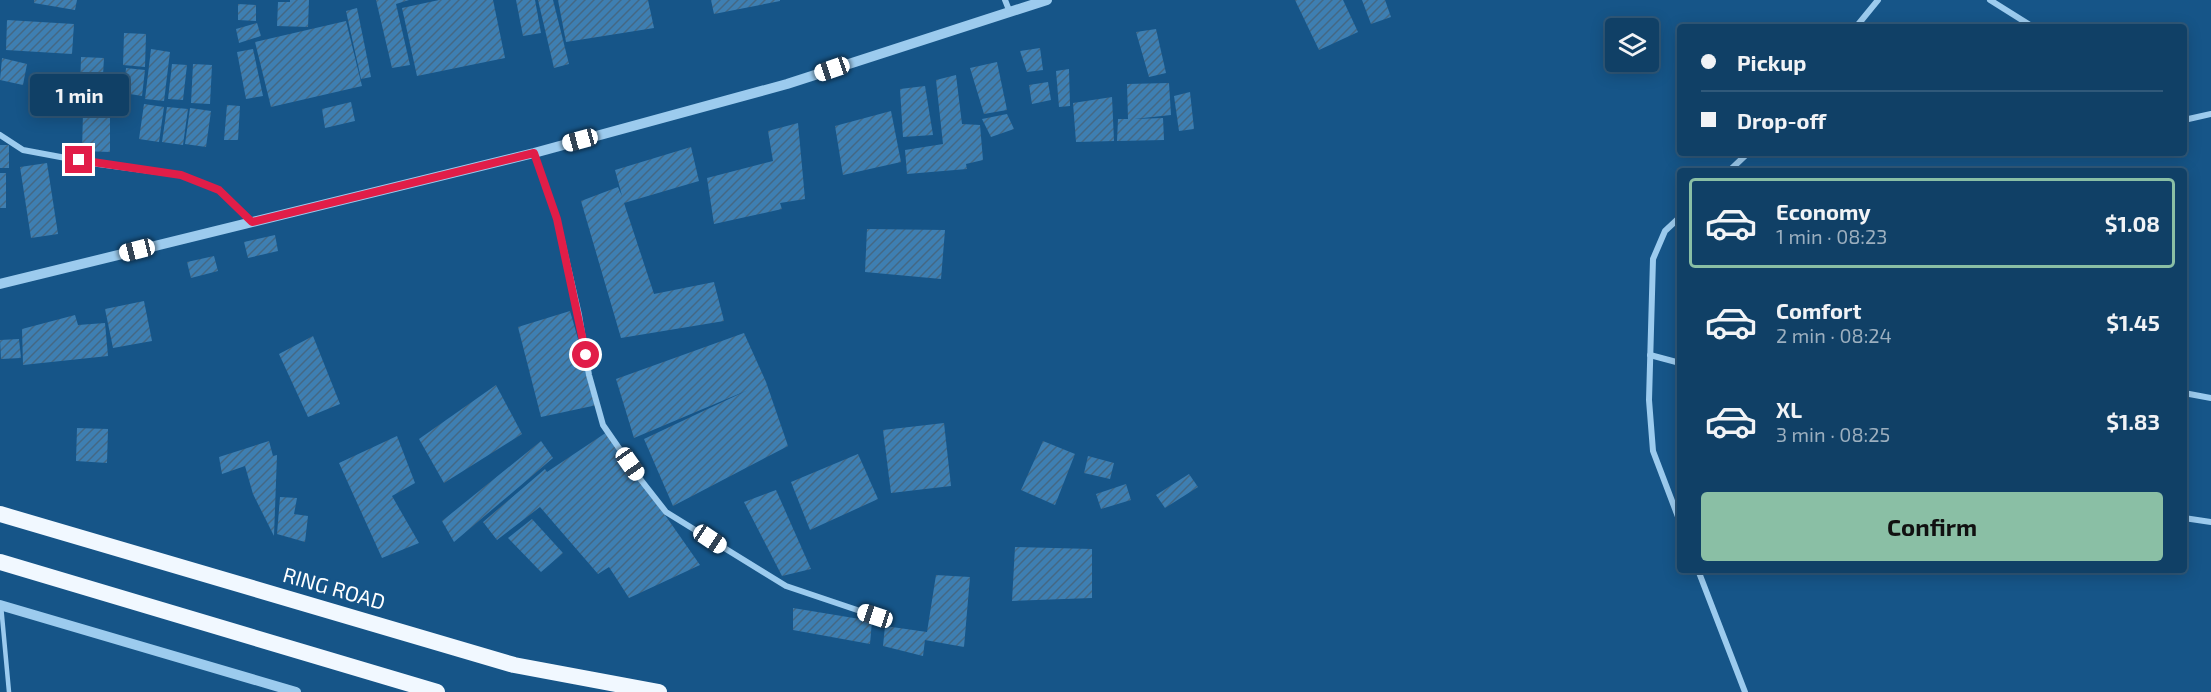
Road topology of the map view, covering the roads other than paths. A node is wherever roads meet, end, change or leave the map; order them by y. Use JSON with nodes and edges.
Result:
{"nodes":[{"id":1,"x":1047,"y":0,"type":"edge"},
{"id":2,"x":1878,"y":0,"type":"edge"},
{"id":3,"x":1990,"y":0,"type":"edge"},
{"id":4,"x":1007,"y":5,"type":"edge"},
{"id":5,"x":1858,"y":24,"type":"edge"},
{"id":6,"x":2028,"y":24,"type":"edge"},
{"id":7,"x":2211,"y":114,"type":"edge"},
{"id":8,"x":2187,"y":119,"type":"edge"},
{"id":9,"x":0,"y":135,"type":"edge"},
{"id":10,"x":534,"y":153,"type":"junction"},
{"id":11,"x":1745,"y":156,"type":"edge"},
{"id":12,"x":1733,"y":168,"type":"edge"},
{"id":13,"x":1677,"y":220,"type":"edge"},
{"id":14,"x":252,"y":222,"type":"junction"},
{"id":15,"x":0,"y":284,"type":"edge"},
{"id":16,"x":1650,"y":355,"type":"junction"},
{"id":17,"x":1677,"y":362,"type":"edge"},
{"id":18,"x":2187,"y":394,"type":"edge"},
{"id":19,"x":2211,"y":398,"type":"edge"},
{"id":20,"x":0,"y":514,"type":"edge"},
{"id":21,"x":1677,"y":514,"type":"edge"},
{"id":22,"x":2187,"y":518,"type":"edge"},
{"id":23,"x":2211,"y":522,"type":"edge"},
{"id":24,"x":0,"y":562,"type":"edge"},
{"id":25,"x":1699,"y":573,"type":"edge"},
{"id":26,"x":0,"y":605,"type":"edge"},
{"id":27,"x":875,"y":616,"type":"dead end"},
{"id":28,"x":9,"y":692,"type":"edge"},
{"id":29,"x":296,"y":692,"type":"edge"},
{"id":30,"x":437,"y":692,"type":"edge"},
{"id":31,"x":659,"y":692,"type":"edge"},
{"id":32,"x":1744,"y":692,"type":"edge"}],
"edges":[{"from":1,"to":4,"type":"street"},
{"from":2,"to":5,"type":"street"},
{"from":3,"to":6,"type":"street"},
{"from":4,"to":10,"type":"street"},
{"from":7,"to":8,"type":"street"},
{"from":9,"to":14,"type":"street"},
{"from":10,"to":14,"type":"street"},
{"from":10,"to":27,"type":"street"},
{"from":11,"to":12,"type":"street"},
{"from":13,"to":16,"type":"street"},
{"from":14,"to":15,"type":"street"},
{"from":16,"to":17,"type":"street"},
{"from":16,"to":21,"type":"street"},
{"from":18,"to":19,"type":"street"},
{"from":20,"to":31,"type":"highway","name":"RING ROAD"},
{"from":22,"to":23,"type":"street"},
{"from":24,"to":30,"type":"highway"},
{"from":25,"to":32,"type":"street"},
{"from":26,"to":28,"type":"lane"},
{"from":26,"to":29,"type":"street"}]}
